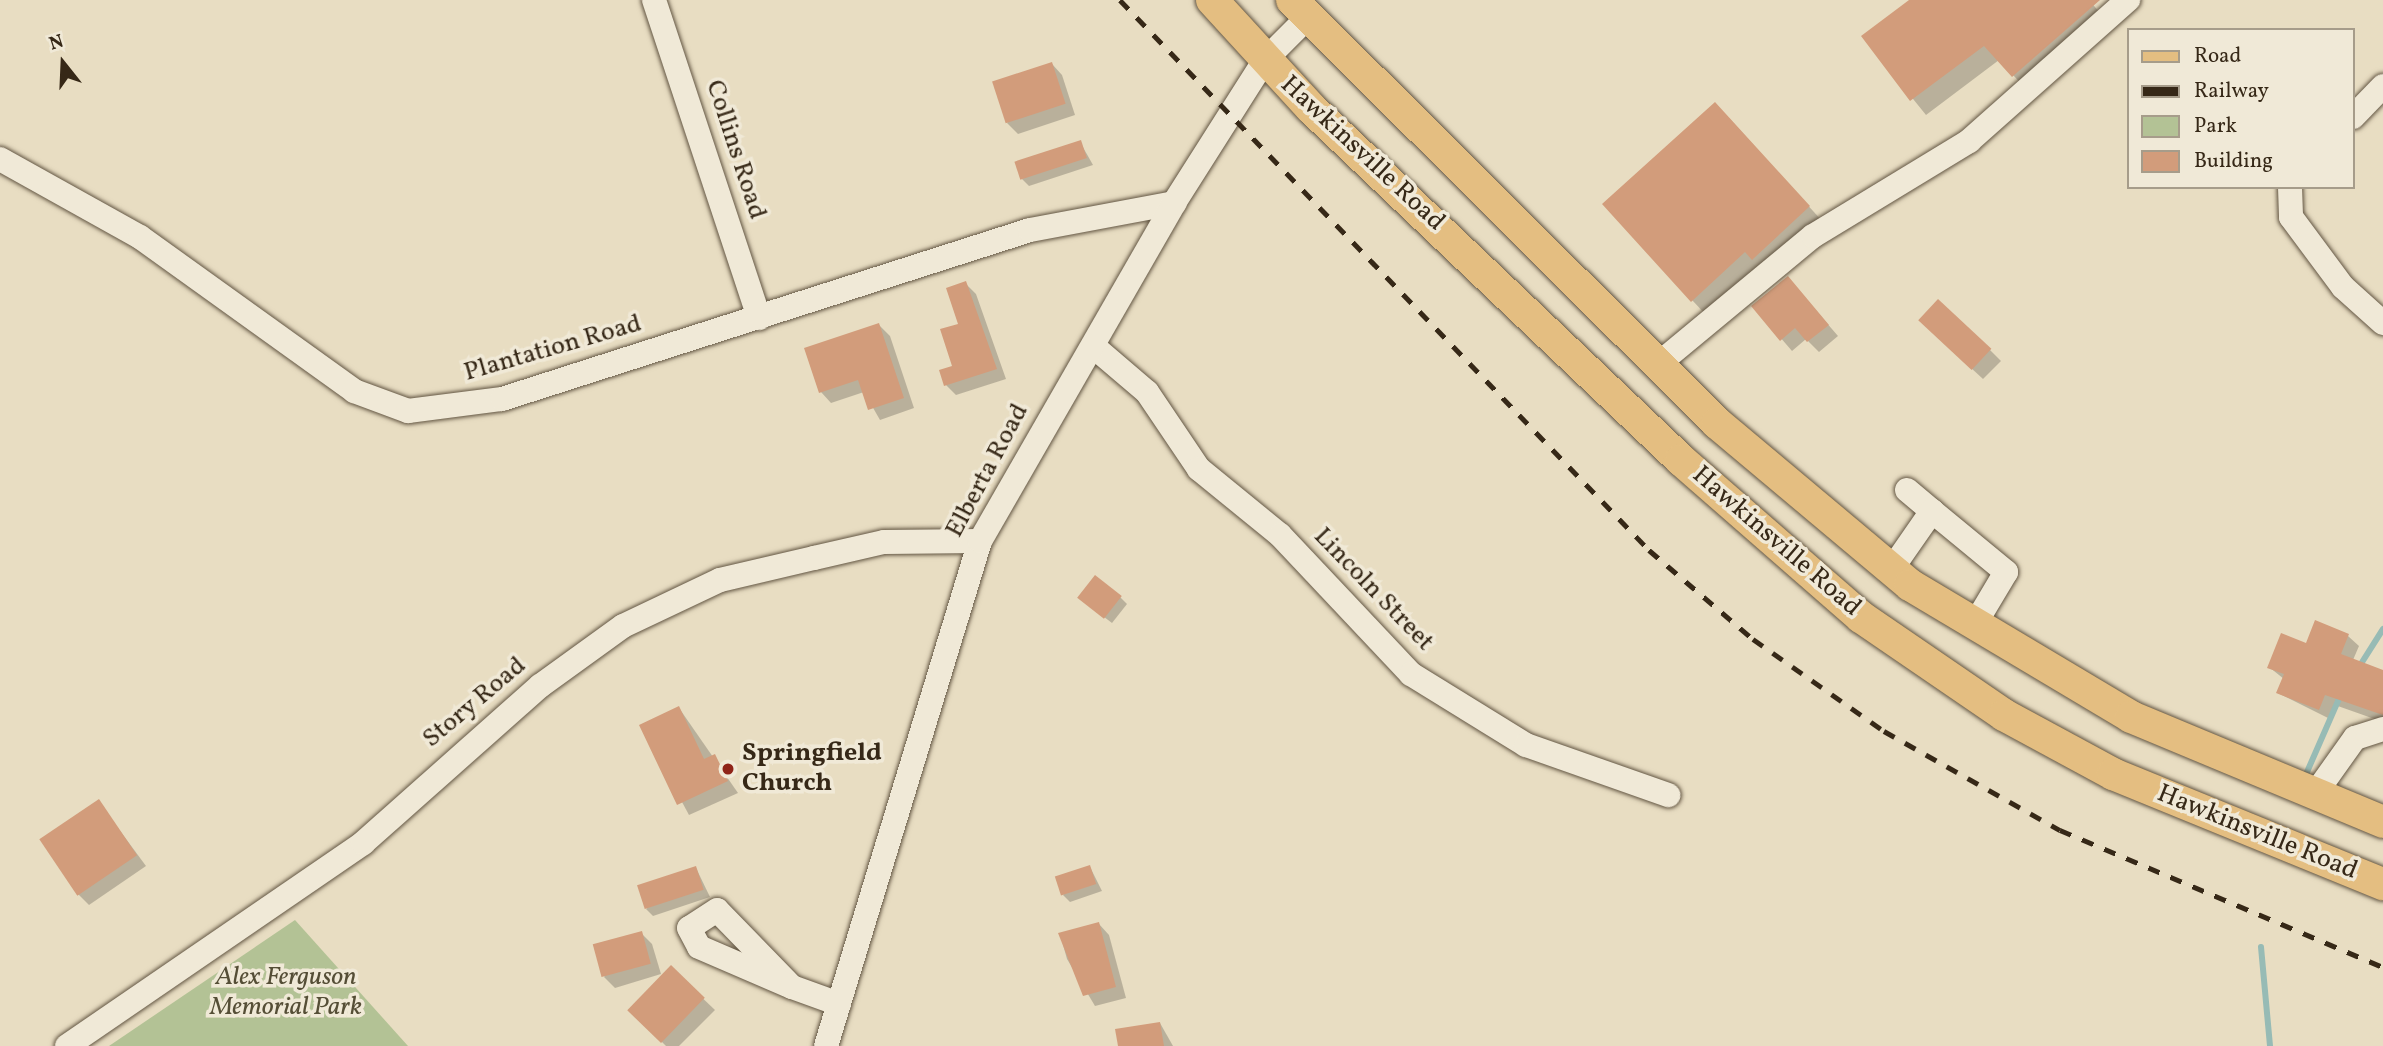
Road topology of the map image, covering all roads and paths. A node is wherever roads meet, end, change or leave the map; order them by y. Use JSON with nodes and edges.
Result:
{"nodes":[{"id":1,"x":654,"y":0,"type":"edge"},
{"id":2,"x":1212,"y":0,"type":"edge"},
{"id":3,"x":2128,"y":0,"type":"edge"},
{"id":4,"x":1299,"y":9,"type":"edge"},
{"id":5,"x":1264,"y":61,"type":"junction"},
{"id":6,"x":2383,"y":86,"type":"edge"},
{"id":7,"x":2355,"y":115,"type":"edge"},
{"id":8,"x":0,"y":159,"type":"edge"},
{"id":9,"x":2290,"y":189,"type":"edge"},
{"id":10,"x":1174,"y":203,"type":"junction"},
{"id":11,"x":759,"y":318,"type":"junction"},
{"id":12,"x":2383,"y":323,"type":"edge"},
{"id":13,"x":1093,"y":346,"type":"junction"},
{"id":14,"x":1657,"y":365,"type":"junction"},
{"id":15,"x":1907,"y":490,"type":"dead end"},
{"id":16,"x":1932,"y":511,"type":"junction"},
{"id":17,"x":980,"y":541,"type":"junction"},
{"id":18,"x":1891,"y":570,"type":"junction"},
{"id":19,"x":1975,"y":624,"type":"junction"},
{"id":20,"x":2383,"y":729,"type":"edge"},
{"id":21,"x":2315,"y":794,"type":"junction"},
{"id":22,"x":1668,"y":795,"type":"dead end"},
{"id":23,"x":2383,"y":822,"type":"edge"},
{"id":24,"x":2383,"y":884,"type":"edge"},
{"id":25,"x":792,"y":987,"type":"dead end"},
{"id":26,"x":839,"y":1004,"type":"junction"},
{"id":27,"x":67,"y":1046,"type":"edge"},
{"id":28,"x":826,"y":1046,"type":"edge"}],
"edges":[{"from":1,"to":11,"type":"street","name":"Collins Road"},
{"from":2,"to":5,"type":"main road","name":"Hawkinsville Road"},
{"from":3,"to":14,"type":"street"},
{"from":4,"to":5,"type":"street","name":"Elberta Road"},
{"from":4,"to":14,"type":"main road","name":"Hawkinsville Road"},
{"from":5,"to":10,"type":"street","name":"Elberta Road"},
{"from":5,"to":24,"type":"main road","name":"Hawkinsville Road"},
{"from":6,"to":7,"type":"street"},
{"from":8,"to":11,"type":"street","name":"Plantation Road"},
{"from":9,"to":12,"type":"street"},
{"from":10,"to":11,"type":"street","name":"Plantation Road"},
{"from":10,"to":13,"type":"street","name":"Elberta Road"},
{"from":13,"to":17,"type":"street","name":"Elberta Road"},
{"from":13,"to":22,"type":"street","name":"Lincoln Street"},
{"from":14,"to":18,"type":"main road","name":"Hawkinsville Road"},
{"from":15,"to":16,"type":"street"},
{"from":16,"to":18,"type":"street"},
{"from":16,"to":19,"type":"street"},
{"from":17,"to":26,"type":"street","name":"Elberta Road"},
{"from":17,"to":27,"type":"street","name":"Story Road"},
{"from":18,"to":19,"type":"main road","name":"Hawkinsville Road"},
{"from":19,"to":21,"type":"main road","name":"Hawkinsville Road"},
{"from":20,"to":21,"type":"street"},
{"from":21,"to":23,"type":"main road","name":"Hawkinsville Road"},
{"from":25,"to":26,"type":"street"},
{"from":26,"to":28,"type":"street","name":"Elberta Road"}]}
